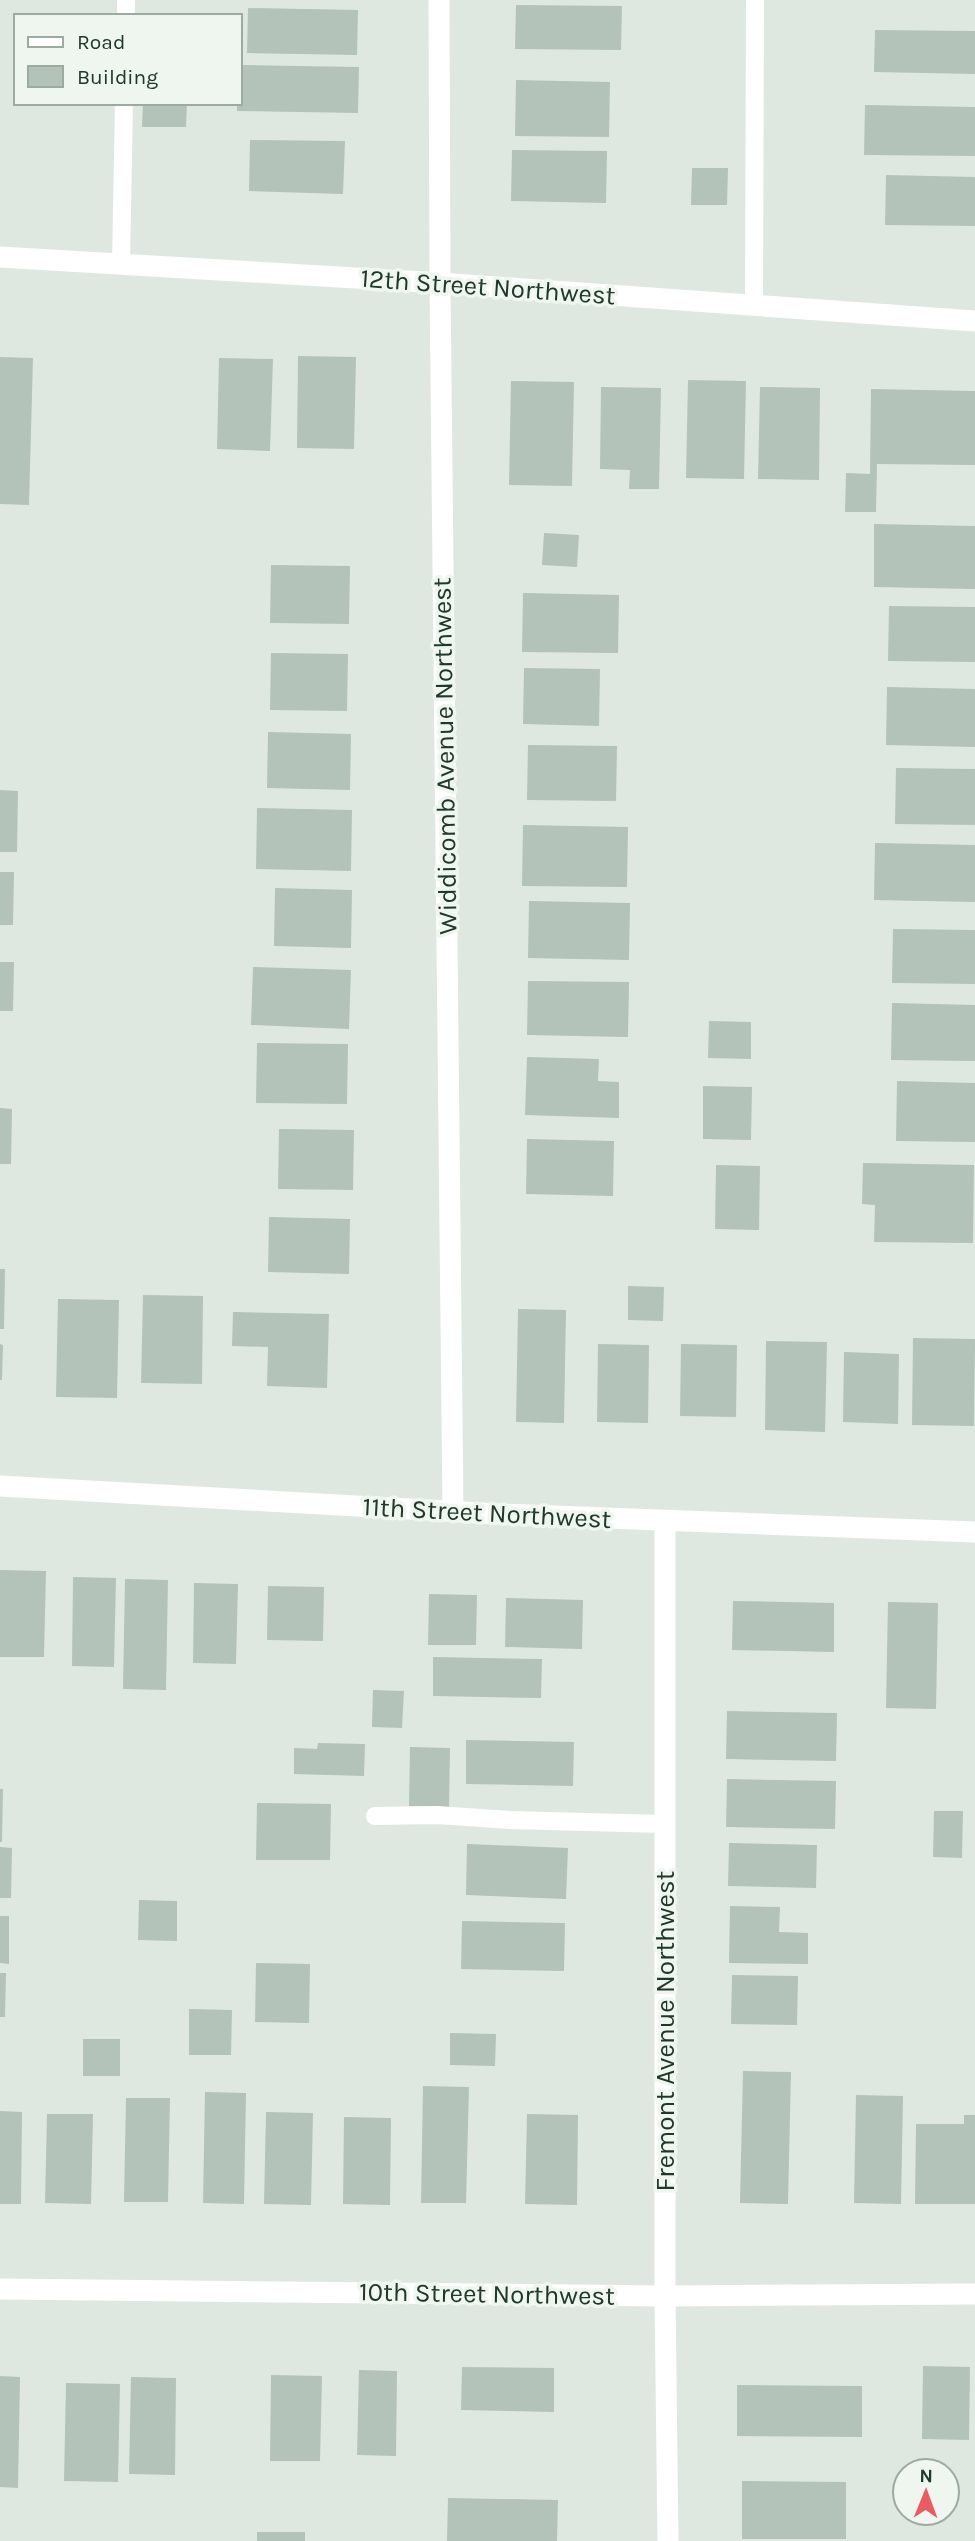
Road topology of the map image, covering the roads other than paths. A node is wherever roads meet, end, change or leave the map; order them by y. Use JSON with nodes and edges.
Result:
{"nodes":[{"id":1,"x":439,"y":0,"type":"edge"},
{"id":2,"x":755,"y":0,"type":"edge"},
{"id":3,"x":124,"y":105,"type":"edge"},
{"id":4,"x":0,"y":257,"type":"edge"},
{"id":5,"x":121,"y":264,"type":"junction"},
{"id":6,"x":439,"y":283,"type":"junction"},
{"id":7,"x":754,"y":306,"type":"junction"},
{"id":8,"x":975,"y":321,"type":"edge"},
{"id":9,"x":0,"y":1486,"type":"edge"},
{"id":10,"x":453,"y":1512,"type":"junction"},
{"id":11,"x":665,"y":1522,"type":"junction"},
{"id":12,"x":975,"y":1532,"type":"edge"},
{"id":13,"x":375,"y":1816,"type":"dead end"},
{"id":14,"x":664,"y":1824,"type":"junction"},
{"id":15,"x":0,"y":2289,"type":"edge"},
{"id":16,"x":975,"y":2294,"type":"edge"},
{"id":17,"x":665,"y":2296,"type":"junction"},
{"id":18,"x":668,"y":2541,"type":"edge"}],
"edges":[{"from":1,"to":6,"type":"street","name":"Widdicomb Avenue Northwest"},
{"from":2,"to":7,"type":"lane"},
{"from":3,"to":5,"type":"lane"},
{"from":4,"to":5,"type":"street","name":"12th Street Northwest"},
{"from":5,"to":6,"type":"street","name":"12th Street Northwest"},
{"from":6,"to":7,"type":"street","name":"12th Street Northwest"},
{"from":6,"to":10,"type":"street","name":"Widdicomb Avenue Northwest"},
{"from":7,"to":8,"type":"street","name":"12th Street Northwest"},
{"from":9,"to":10,"type":"street","name":"11th Street Northwest"},
{"from":10,"to":11,"type":"street","name":"11th Street Northwest"},
{"from":11,"to":12,"type":"street","name":"11th Street Northwest"},
{"from":11,"to":14,"type":"street","name":"Fremont Avenue Northwest"},
{"from":13,"to":14,"type":"lane"},
{"from":14,"to":17,"type":"street","name":"Fremont Avenue Northwest"},
{"from":15,"to":17,"type":"street","name":"10th Street Northwest"},
{"from":16,"to":17,"type":"street","name":"10th Street Northwest"},
{"from":17,"to":18,"type":"street","name":"Fremont Avenue Northwest"}]}
